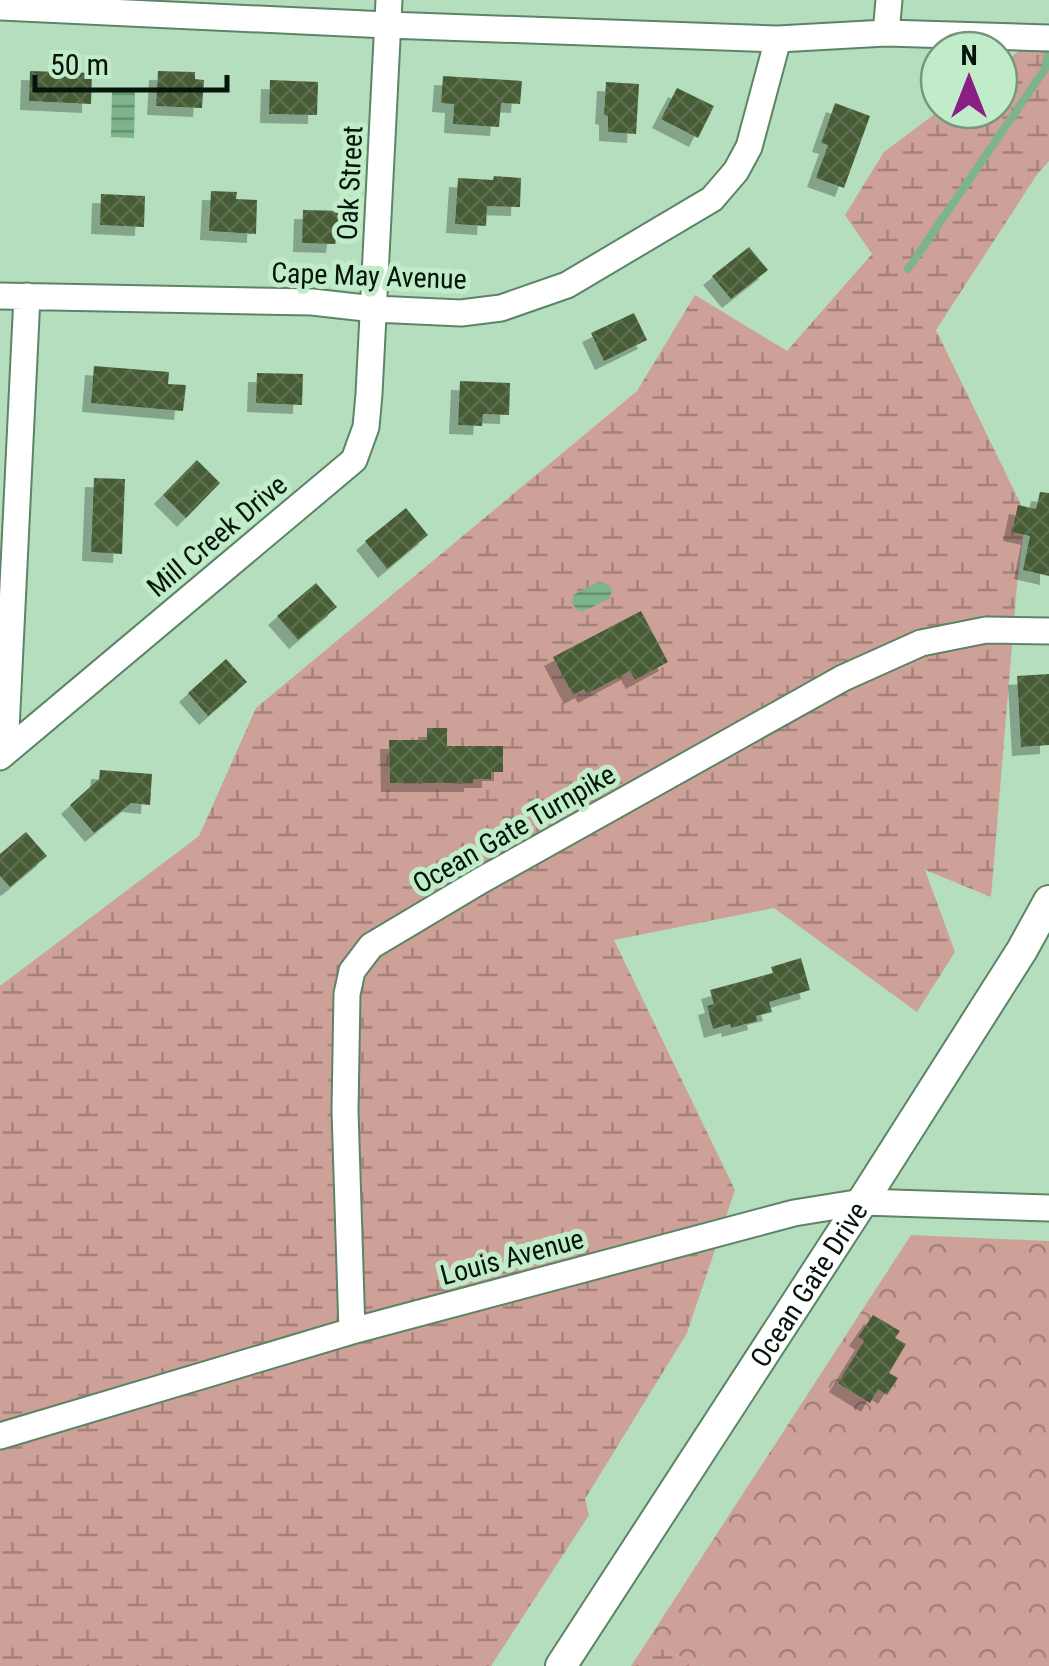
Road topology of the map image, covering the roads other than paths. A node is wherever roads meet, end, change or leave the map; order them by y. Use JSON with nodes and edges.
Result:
{"nodes":[{"id":1,"x":889,"y":0,"type":"edge"},
{"id":2,"x":0,"y":7,"type":"edge"},
{"id":3,"x":388,"y":12,"type":"edge"},
{"id":4,"x":886,"y":33,"type":"junction"},
{"id":5,"x":1036,"y":38,"type":"edge"},
{"id":6,"x":778,"y":39,"type":"junction"},
{"id":7,"x":0,"y":296,"type":"edge"},
{"id":8,"x":27,"y":296,"type":"junction"},
{"id":9,"x":374,"y":309,"type":"junction"},
{"id":10,"x":1049,"y":631,"type":"edge"},
{"id":11,"x":3,"y":754,"type":"edge"},
{"id":12,"x":1046,"y":914,"type":"edge"},
{"id":13,"x":862,"y":1202,"type":"junction"},
{"id":14,"x":1049,"y":1208,"type":"edge"},
{"id":15,"x":352,"y":1331,"type":"junction"},
{"id":16,"x":0,"y":1436,"type":"edge"},
{"id":17,"x":561,"y":1666,"type":"edge"}],
"edges":[{"from":1,"to":4,"type":"street"},
{"from":2,"to":3,"type":"street"},
{"from":3,"to":6,"type":"street"},
{"from":3,"to":9,"type":"street","name":"Oak Street"},
{"from":4,"to":5,"type":"street"},
{"from":4,"to":6,"type":"street"},
{"from":6,"to":9,"type":"street","name":"Cape May Avenue"},
{"from":7,"to":8,"type":"street","name":"Cape May Avenue"},
{"from":8,"to":9,"type":"street","name":"Cape May Avenue"},
{"from":8,"to":11,"type":"street"},
{"from":9,"to":11,"type":"street","name":"Mill Creek Drive"},
{"from":10,"to":15,"type":"street","name":"Ocean Gate Turnpike"},
{"from":12,"to":13,"type":"main road","name":"Ocean Gate Drive"},
{"from":13,"to":14,"type":"street","name":"Louis Avenue"},
{"from":13,"to":15,"type":"street","name":"Louis Avenue"},
{"from":13,"to":17,"type":"main road","name":"Ocean Gate Drive"},
{"from":15,"to":16,"type":"street","name":"Louis Avenue"}]}
